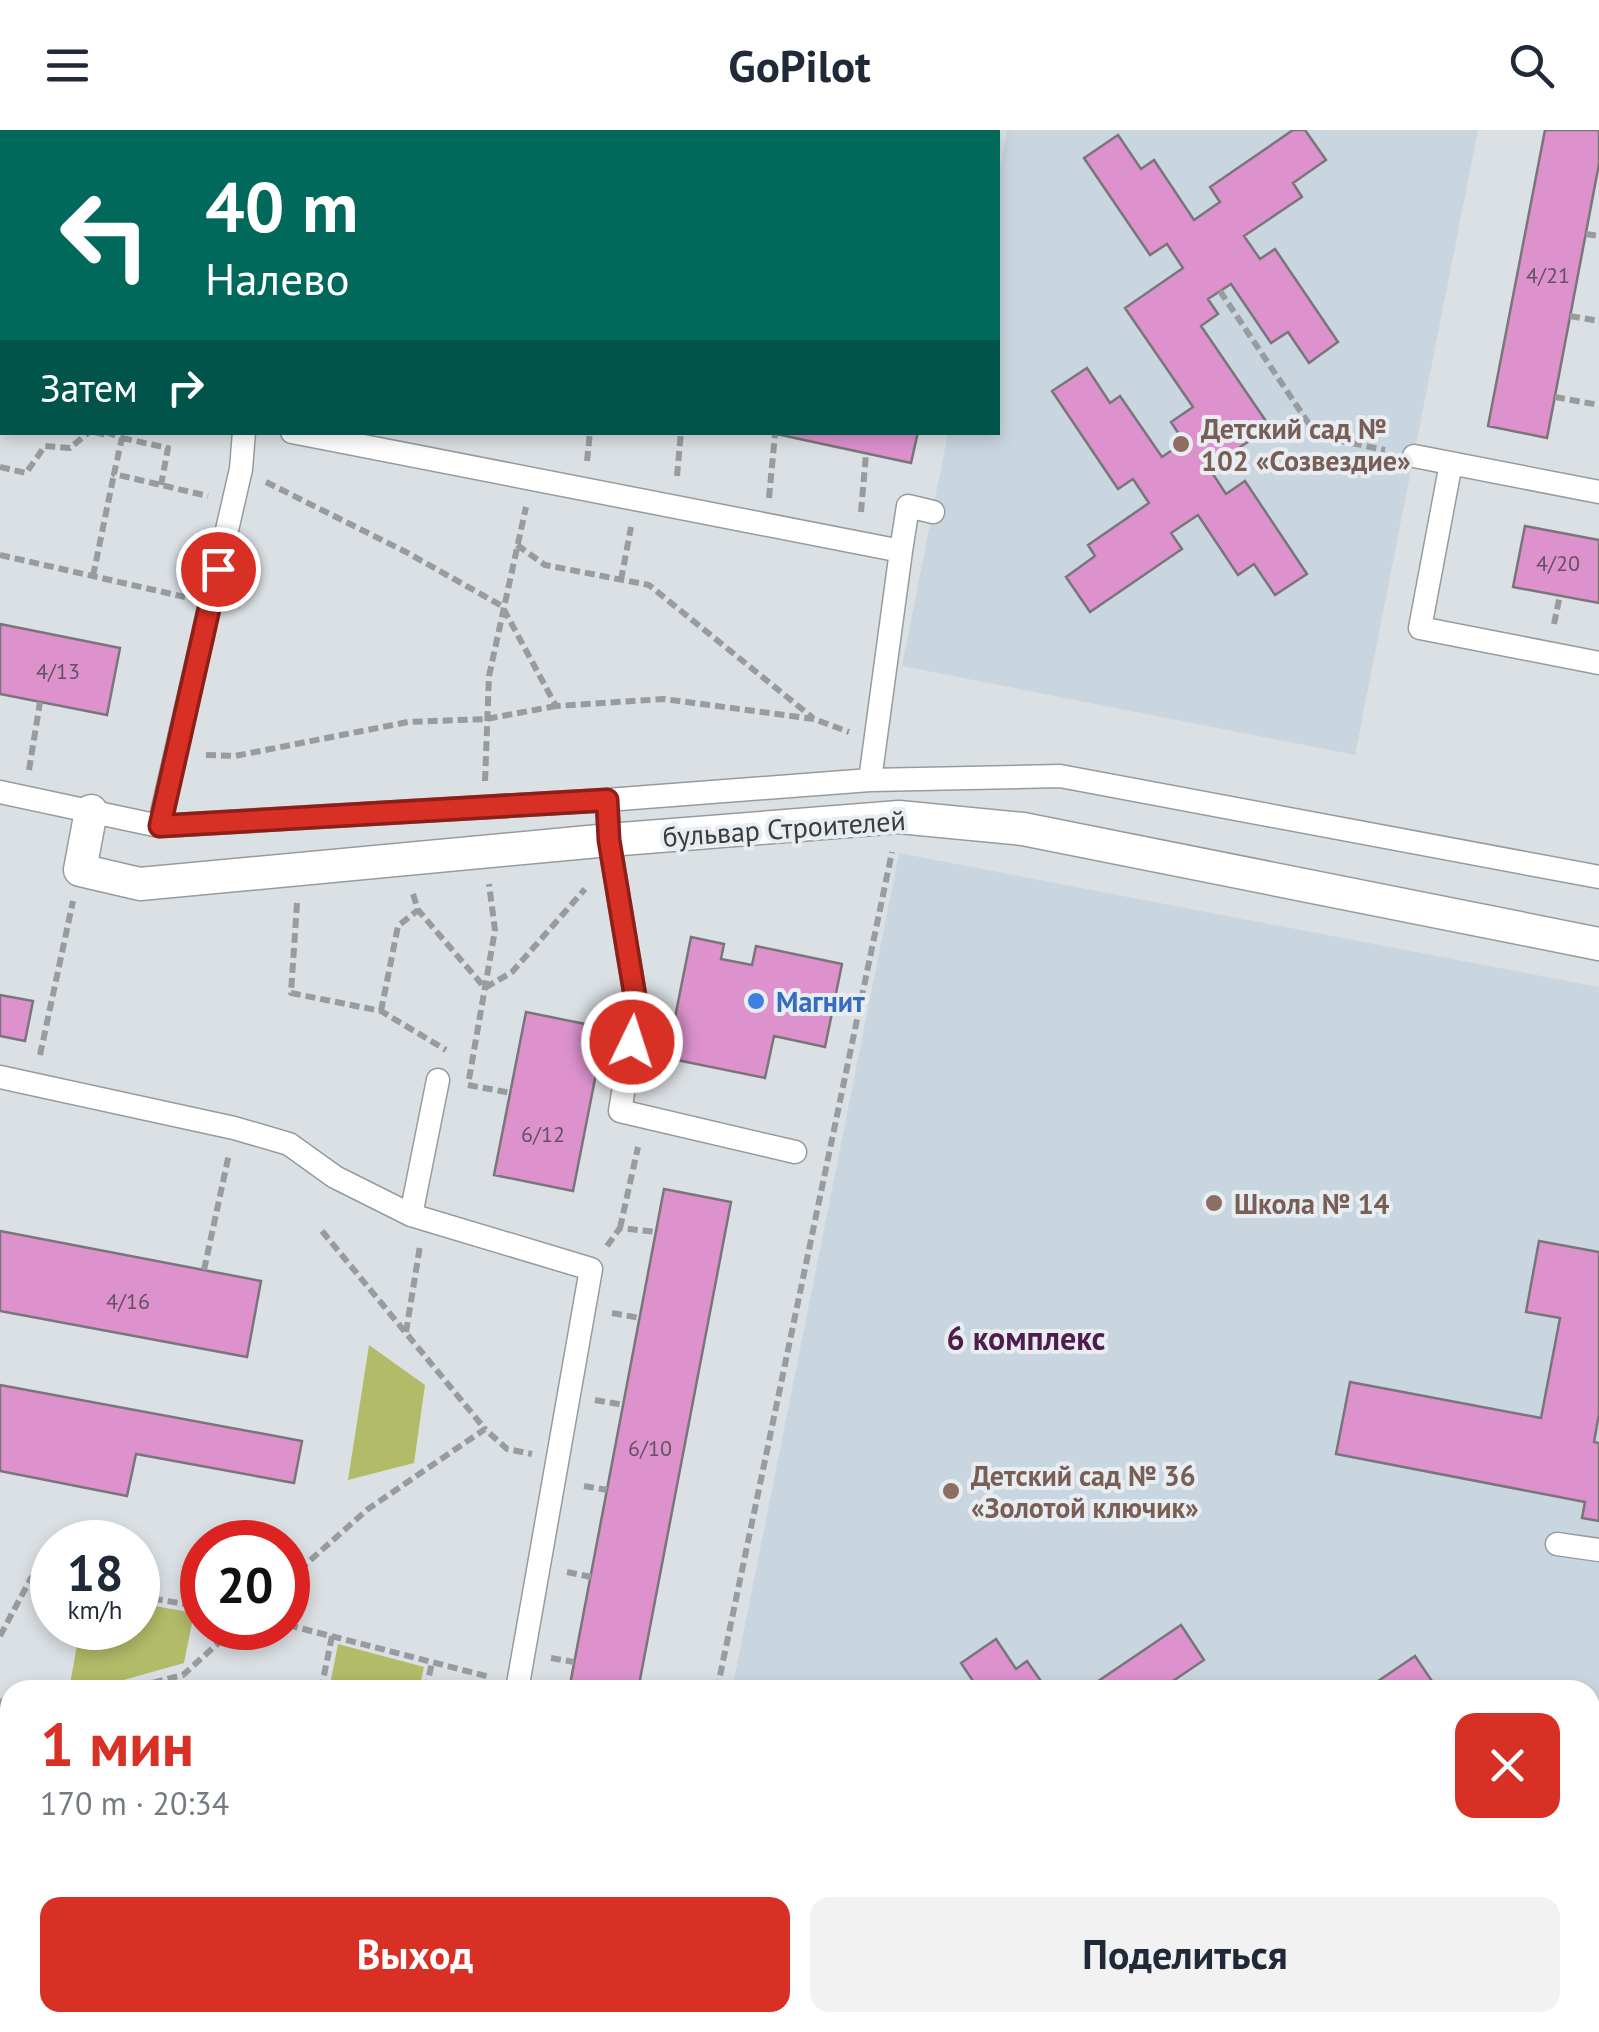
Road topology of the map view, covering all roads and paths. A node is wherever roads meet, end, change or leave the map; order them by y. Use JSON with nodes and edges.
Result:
{"nodes":[{"id":1,"x":1586,"y":234,"type":"dead end"},
{"id":2,"x":1599,"y":236,"type":"edge"},
{"id":3,"x":1220,"y":291,"type":"dead end"},
{"id":4,"x":1570,"y":316,"type":"dead end"},
{"id":5,"x":1599,"y":321,"type":"edge"},
{"id":6,"x":1555,"y":397,"type":"dead end"},
{"id":7,"x":1599,"y":405,"type":"edge"},
{"id":8,"x":88,"y":435,"type":"edge"},
{"id":9,"x":110,"y":435,"type":"edge"},
{"id":10,"x":244,"y":435,"type":"edge"},
{"id":11,"x":307,"y":435,"type":"edge"},
{"id":12,"x":681,"y":435,"type":"edge"},
{"id":13,"x":775,"y":435,"type":"edge"},
{"id":14,"x":122,"y":438,"type":"junction"},
{"id":15,"x":866,"y":454,"type":"dead end"},
{"id":16,"x":1414,"y":456,"type":"joint"},
{"id":17,"x":1451,"y":463,"type":"junction"},
{"id":18,"x":0,"y":467,"type":"edge"},
{"id":19,"x":241,"y":469,"type":"junction"},
{"id":20,"x":114,"y":474,"type":"junction"},
{"id":21,"x":532,"y":479,"type":"junction"},
{"id":22,"x":162,"y":485,"type":"junction"},
{"id":23,"x":1599,"y":492,"type":"edge"},
{"id":24,"x":636,"y":500,"type":"junction"},
{"id":25,"x":234,"y":502,"type":"junction"},
{"id":26,"x":674,"y":507,"type":"junction"},
{"id":27,"x":933,"y":512,"type":"dead end"},
{"id":28,"x":766,"y":525,"type":"junction"},
{"id":29,"x":858,"y":543,"type":"junction"},
{"id":30,"x":516,"y":545,"type":"junction"},
{"id":31,"x":901,"y":551,"type":"junction"},
{"id":32,"x":0,"y":556,"type":"edge"},
{"id":33,"x":93,"y":576,"type":"junction"},
{"id":34,"x":620,"y":580,"type":"junction"},
{"id":35,"x":210,"y":603,"type":"junction"},
{"id":36,"x":502,"y":606,"type":"junction"},
{"id":37,"x":1599,"y":664,"type":"edge"},
{"id":38,"x":40,"y":702,"type":"dead end"},
{"id":39,"x":556,"y":706,"type":"junction"},
{"id":40,"x":486,"y":719,"type":"junction"},
{"id":41,"x":814,"y":719,"type":"junction"},
{"id":42,"x":874,"y":741,"type":"junction"},
{"id":43,"x":176,"y":755,"type":"junction"},
{"id":44,"x":870,"y":780,"type":"junction"},
{"id":45,"x":0,"y":792,"type":"edge"},
{"id":46,"x":24,"y":797,"type":"junction"},
{"id":47,"x":607,"y":800,"type":"junction"},
{"id":48,"x":485,"y":807,"type":"junction"},
{"id":49,"x":90,"y":811,"type":"junction"},
{"id":50,"x":899,"y":817,"type":"junction"},
{"id":51,"x":160,"y":826,"type":"junction"},
{"id":52,"x":610,"y":849,"type":"junction"},
{"id":53,"x":485,"y":851,"type":"junction"},
{"id":54,"x":402,"y":859,"type":"junction"},
{"id":55,"x":300,"y":868,"type":"junction"},
{"id":56,"x":80,"y":870,"type":"junction"},
{"id":57,"x":1599,"y":877,"type":"edge"},
{"id":58,"x":418,"y":910,"type":"junction"},
{"id":59,"x":1599,"y":944,"type":"edge"},
{"id":60,"x":485,"y":988,"type":"junction"},
{"id":61,"x":382,"y":1012,"type":"junction"},
{"id":62,"x":472,"y":1066,"type":"junction"},
{"id":63,"x":0,"y":1077,"type":"edge"},
{"id":64,"x":438,"y":1080,"type":"joint"},
{"id":65,"x":34,"y":1085,"type":"junction"},
{"id":66,"x":468,"y":1086,"type":"junction"},
{"id":67,"x":511,"y":1093,"type":"dead end"},
{"id":68,"x":645,"y":1116,"type":"junction"},
{"id":69,"x":234,"y":1128,"type":"junction"},
{"id":70,"x":795,"y":1152,"type":"dead end"},
{"id":71,"x":417,"y":1217,"type":"junction"},
{"id":72,"x":620,"y":1228,"type":"junction"},
{"id":73,"x":322,"y":1231,"type":"dead end"},
{"id":74,"x":656,"y":1232,"type":"dead end"},
{"id":75,"x":590,"y":1269,"type":"junction"},
{"id":76,"x":204,"y":1270,"type":"dead end"},
{"id":77,"x":406,"y":1333,"type":"junction"},
{"id":78,"x":485,"y":1429,"type":"junction"},
{"id":79,"x":558,"y":1460,"type":"junction"},
{"id":80,"x":1557,"y":1544,"type":"dead end"},
{"id":81,"x":1599,"y":1550,"type":"edge"},
{"id":82,"x":310,"y":1560,"type":"edge"},
{"id":83,"x":30,"y":1580,"type":"edge"},
{"id":84,"x":310,"y":1630,"type":"edge"},
{"id":85,"x":1,"y":1631,"type":"edge"},
{"id":86,"x":332,"y":1636,"type":"junction"},
{"id":87,"x":211,"y":1650,"type":"edge"},
{"id":88,"x":432,"y":1662,"type":"junction"},
{"id":89,"x":183,"y":1675,"type":"junction"},
{"id":90,"x":163,"y":1680,"type":"edge"},
{"id":91,"x":183,"y":1680,"type":"edge"},
{"id":92,"x":323,"y":1680,"type":"edge"},
{"id":93,"x":428,"y":1680,"type":"edge"},
{"id":94,"x":493,"y":1680,"type":"edge"},
{"id":95,"x":518,"y":1680,"type":"edge"},
{"id":96,"x":719,"y":1680,"type":"edge"}],
"edges":[{"from":1,"to":2,"type":"path"},
{"from":3,"to":16,"type":"path"},
{"from":4,"to":5,"type":"path"},
{"from":6,"to":7,"type":"path"},
{"from":8,"to":18,"type":"path"},
{"from":9,"to":14,"type":"path"},
{"from":10,"to":19,"type":"lane"},
{"from":11,"to":21,"type":"lane"},
{"from":12,"to":26,"type":"path"},
{"from":13,"to":28,"type":"path"},
{"from":14,"to":20,"type":"path"},
{"from":14,"to":22,"type":"path"},
{"from":15,"to":29,"type":"path"},
{"from":16,"to":17,"type":"lane"},
{"from":17,"to":23,"type":"lane"},
{"from":17,"to":37,"type":"lane"},
{"from":19,"to":25,"type":"lane"},
{"from":19,"to":36,"type":"path"},
{"from":20,"to":22,"type":"path"},
{"from":20,"to":33,"type":"path"},
{"from":21,"to":24,"type":"lane"},
{"from":21,"to":30,"type":"path"},
{"from":22,"to":25,"type":"path"},
{"from":24,"to":26,"type":"lane"},
{"from":24,"to":34,"type":"path"},
{"from":25,"to":35,"type":"lane"},
{"from":26,"to":28,"type":"lane"},
{"from":27,"to":31,"type":"lane"},
{"from":28,"to":29,"type":"lane"},
{"from":29,"to":31,"type":"lane"},
{"from":30,"to":34,"type":"path"},
{"from":30,"to":36,"type":"path"},
{"from":31,"to":42,"type":"lane"},
{"from":32,"to":33,"type":"path"},
{"from":33,"to":35,"type":"path"},
{"from":34,"to":41,"type":"path"},
{"from":35,"to":43,"type":"lane"},
{"from":36,"to":39,"type":"path"},
{"from":36,"to":40,"type":"path"},
{"from":38,"to":46,"type":"path"},
{"from":39,"to":40,"type":"path"},
{"from":39,"to":41,"type":"path"},
{"from":40,"to":43,"type":"path"},
{"from":40,"to":48,"type":"path"},
{"from":41,"to":42,"type":"path"},
{"from":42,"to":44,"type":"lane"},
{"from":43,"to":51,"type":"lane"},
{"from":44,"to":47,"type":"lane"},
{"from":44,"to":57,"type":"lane"},
{"from":45,"to":46,"type":"lane"},
{"from":46,"to":49,"type":"lane"},
{"from":47,"to":48,"type":"lane"},
{"from":47,"to":52,"type":"lane"},
{"from":48,"to":51,"type":"lane"},
{"from":49,"to":51,"type":"lane"},
{"from":49,"to":56,"type":"street"},
{"from":50,"to":52,"type":"street","name":"бульвар Строителей"},
{"from":50,"to":59,"type":"street","name":"бульвар Строителей"},
{"from":50,"to":96,"type":"path"},
{"from":52,"to":53,"type":"street","name":"бульвар Строителей"},
{"from":52,"to":60,"type":"path"},
{"from":52,"to":68,"type":"lane"},
{"from":53,"to":54,"type":"street","name":"бульвар Строителей"},
{"from":53,"to":60,"type":"path"},
{"from":54,"to":55,"type":"street","name":"бульвар Строителей"},
{"from":54,"to":58,"type":"path"},
{"from":55,"to":56,"type":"street","name":"бульвар Строителей"},
{"from":55,"to":61,"type":"path"},
{"from":56,"to":65,"type":"path"},
{"from":58,"to":60,"type":"path"},
{"from":58,"to":61,"type":"path"},
{"from":60,"to":62,"type":"path"},
{"from":61,"to":62,"type":"path"},
{"from":62,"to":66,"type":"path"},
{"from":63,"to":65,"type":"lane"},
{"from":64,"to":66,"type":"path"},
{"from":64,"to":71,"type":"lane"},
{"from":65,"to":69,"type":"lane"},
{"from":66,"to":67,"type":"path"},
{"from":68,"to":70,"type":"lane"},
{"from":68,"to":72,"type":"path"},
{"from":69,"to":71,"type":"lane"},
{"from":69,"to":76,"type":"path"},
{"from":71,"to":75,"type":"lane"},
{"from":71,"to":77,"type":"path"},
{"from":72,"to":74,"type":"path"},
{"from":72,"to":75,"type":"path"},
{"from":73,"to":77,"type":"path"},
{"from":75,"to":79,"type":"lane"},
{"from":77,"to":78,"type":"path"},
{"from":78,"to":79,"type":"path"},
{"from":78,"to":82,"type":"path"},
{"from":79,"to":95,"type":"lane"},
{"from":80,"to":81,"type":"lane"},
{"from":83,"to":85,"type":"path"},
{"from":84,"to":86,"type":"path"},
{"from":86,"to":88,"type":"path"},
{"from":86,"to":92,"type":"path"},
{"from":87,"to":89,"type":"path"},
{"from":88,"to":93,"type":"path"},
{"from":88,"to":94,"type":"path"},
{"from":89,"to":90,"type":"path"},
{"from":89,"to":91,"type":"path"}]}
